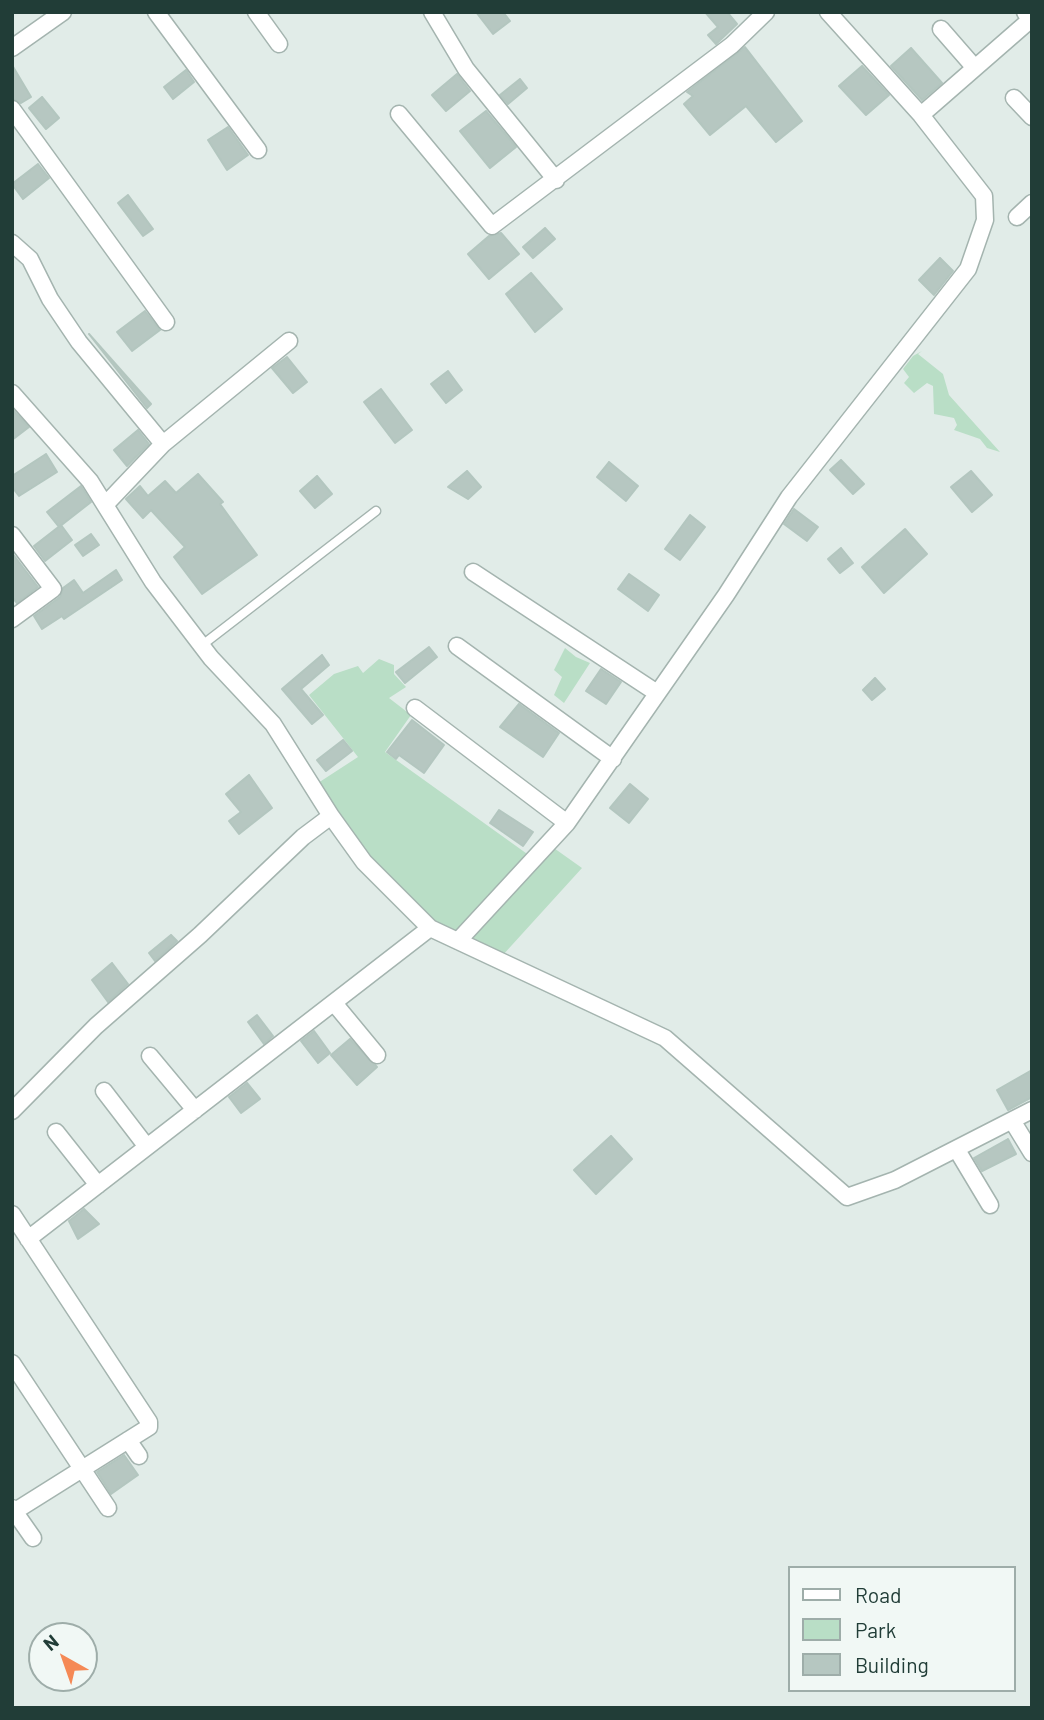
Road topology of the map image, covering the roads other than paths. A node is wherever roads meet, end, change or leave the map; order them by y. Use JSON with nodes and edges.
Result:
{"nodes":[{"id":1,"x":63,"y":12,"type":"edge"},
{"id":2,"x":156,"y":12,"type":"edge"},
{"id":3,"x":256,"y":12,"type":"edge"},
{"id":4,"x":452,"y":12,"type":"edge"},
{"id":5,"x":766,"y":12,"type":"edge"},
{"id":6,"x":828,"y":12,"type":"edge"},
{"id":7,"x":1025,"y":12,"type":"edge"},
{"id":8,"x":435,"y":18,"type":"edge"},
{"id":9,"x":941,"y":29,"type":"dead end"},
{"id":10,"x":279,"y":44,"type":"dead end"},
{"id":11,"x":12,"y":48,"type":"edge"},
{"id":12,"x":975,"y":68,"type":"junction"},
{"id":13,"x":1014,"y":98,"type":"dead end"},
{"id":14,"x":12,"y":109,"type":"edge"},
{"id":15,"x":399,"y":114,"type":"dead end"},
{"id":16,"x":921,"y":115,"type":"junction"},
{"id":17,"x":1032,"y":117,"type":"edge"},
{"id":18,"x":258,"y":150,"type":"dead end"},
{"id":19,"x":556,"y":180,"type":"junction"},
{"id":20,"x":1032,"y":203,"type":"edge"},
{"id":21,"x":1017,"y":218,"type":"dead end"},
{"id":22,"x":12,"y":243,"type":"edge"},
{"id":23,"x":166,"y":322,"type":"dead end"},
{"id":24,"x":289,"y":341,"type":"dead end"},
{"id":25,"x":12,"y":393,"type":"edge"},
{"id":26,"x":163,"y":444,"type":"junction"},
{"id":27,"x":106,"y":504,"type":"junction"},
{"id":28,"x":376,"y":511,"type":"dead end"},
{"id":29,"x":12,"y":535,"type":"edge"},
{"id":30,"x":472,"y":572,"type":"dead end"},
{"id":31,"x":12,"y":620,"type":"edge"},
{"id":32,"x":201,"y":646,"type":"junction"},
{"id":33,"x":457,"y":646,"type":"dead end"},
{"id":34,"x":657,"y":693,"type":"junction"},
{"id":35,"x":415,"y":708,"type":"dead end"},
{"id":36,"x":612,"y":759,"type":"junction"},
{"id":37,"x":331,"y":816,"type":"junction"},
{"id":38,"x":567,"y":823,"type":"junction"},
{"id":39,"x":430,"y":928,"type":"junction"},
{"id":40,"x":458,"y":941,"type":"junction"},
{"id":41,"x":334,"y":1003,"type":"junction"},
{"id":42,"x":377,"y":1055,"type":"dead end"},
{"id":43,"x":150,"y":1056,"type":"dead end"},
{"id":44,"x":104,"y":1091,"type":"dead end"},
{"id":45,"x":195,"y":1110,"type":"junction"},
{"id":46,"x":1032,"y":1110,"type":"edge"},
{"id":47,"x":12,"y":1111,"type":"edge"},
{"id":48,"x":1013,"y":1122,"type":"junction"},
{"id":49,"x":56,"y":1132,"type":"dead end"},
{"id":50,"x":147,"y":1147,"type":"junction"},
{"id":51,"x":957,"y":1150,"type":"junction"},
{"id":52,"x":1032,"y":1153,"type":"edge"},
{"id":53,"x":98,"y":1185,"type":"junction"},
{"id":54,"x":989,"y":1205,"type":"dead end"},
{"id":55,"x":12,"y":1214,"type":"edge"},
{"id":56,"x":28,"y":1239,"type":"junction"},
{"id":57,"x":12,"y":1363,"type":"edge"},
{"id":58,"x":128,"y":1440,"type":"junction"},
{"id":59,"x":138,"y":1456,"type":"dead end"},
{"id":60,"x":82,"y":1469,"type":"junction"},
{"id":61,"x":108,"y":1508,"type":"dead end"},
{"id":62,"x":13,"y":1511,"type":"edge"},
{"id":63,"x":33,"y":1538,"type":"dead end"}],
"edges":[{"from":1,"to":11,"type":"street"},
{"from":2,"to":18,"type":"street"},
{"from":3,"to":10,"type":"street"},
{"from":4,"to":8,"type":"street"},
{"from":5,"to":19,"type":"street"},
{"from":6,"to":16,"type":"street"},
{"from":7,"to":12,"type":"street"},
{"from":8,"to":19,"type":"street"},
{"from":9,"to":12,"type":"street"},
{"from":12,"to":16,"type":"street"},
{"from":13,"to":17,"type":"street"},
{"from":14,"to":23,"type":"street"},
{"from":15,"to":19,"type":"street"},
{"from":16,"to":34,"type":"street"},
{"from":20,"to":21,"type":"street"},
{"from":22,"to":26,"type":"street"},
{"from":24,"to":26,"type":"street"},
{"from":25,"to":27,"type":"street"},
{"from":26,"to":27,"type":"street"},
{"from":27,"to":32,"type":"street"},
{"from":28,"to":32,"type":"lane"},
{"from":29,"to":31,"type":"street"},
{"from":30,"to":34,"type":"street"},
{"from":32,"to":37,"type":"street"},
{"from":33,"to":36,"type":"street"},
{"from":34,"to":36,"type":"street"},
{"from":35,"to":38,"type":"street"},
{"from":36,"to":38,"type":"street"},
{"from":37,"to":39,"type":"street"},
{"from":37,"to":47,"type":"street"},
{"from":38,"to":40,"type":"street"},
{"from":39,"to":40,"type":"street"},
{"from":39,"to":41,"type":"street"},
{"from":40,"to":51,"type":"street"},
{"from":41,"to":42,"type":"street"},
{"from":41,"to":45,"type":"street"},
{"from":43,"to":45,"type":"street"},
{"from":44,"to":50,"type":"street"},
{"from":45,"to":50,"type":"street"},
{"from":46,"to":48,"type":"street"},
{"from":48,"to":51,"type":"street"},
{"from":48,"to":52,"type":"street"},
{"from":49,"to":53,"type":"street"},
{"from":50,"to":53,"type":"street"},
{"from":51,"to":54,"type":"street"},
{"from":53,"to":56,"type":"street"},
{"from":55,"to":56,"type":"street"},
{"from":56,"to":58,"type":"street"},
{"from":57,"to":60,"type":"street"},
{"from":58,"to":59,"type":"street"},
{"from":58,"to":60,"type":"street"},
{"from":60,"to":61,"type":"street"},
{"from":60,"to":62,"type":"street"},
{"from":62,"to":63,"type":"street"}]}
